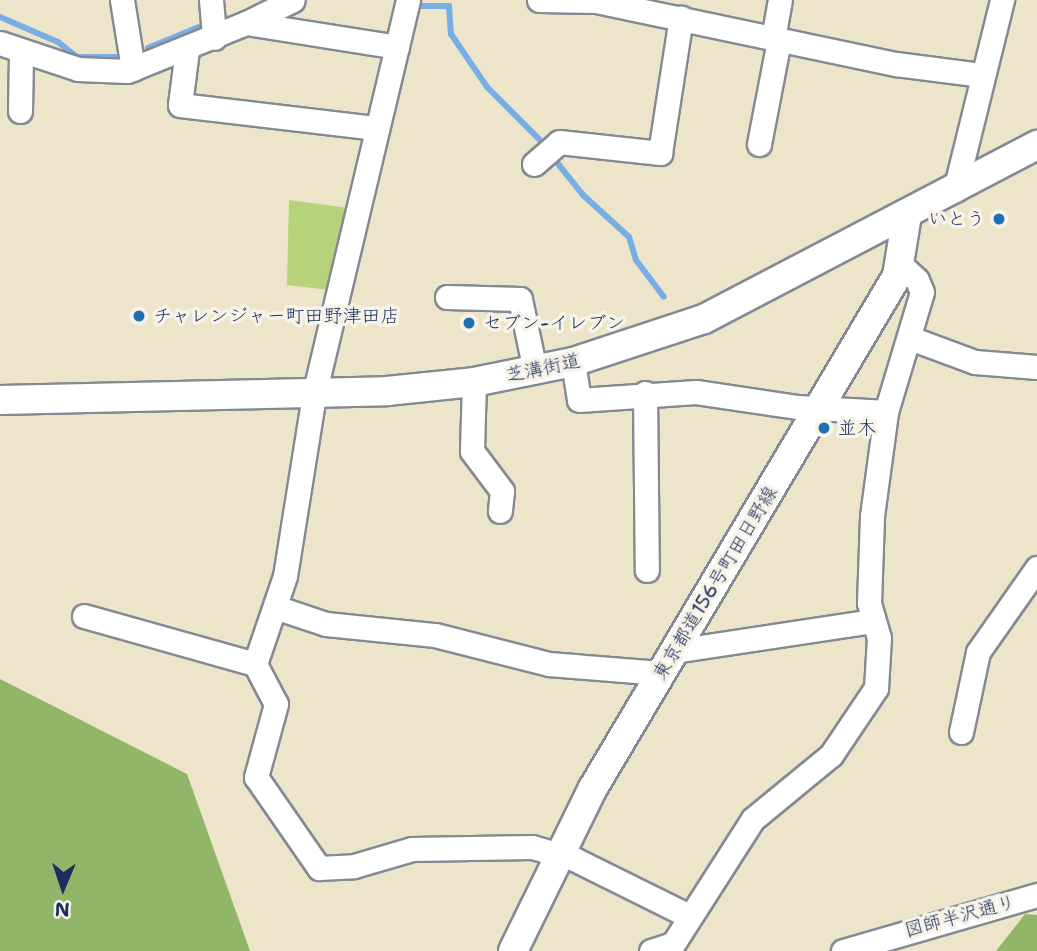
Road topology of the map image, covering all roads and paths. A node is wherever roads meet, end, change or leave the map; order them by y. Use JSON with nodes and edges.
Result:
{"nodes":[{"id":1,"x":122,"y":0,"type":"edge"},
{"id":2,"x":211,"y":0,"type":"edge"},
{"id":3,"x":293,"y":0,"type":"edge"},
{"id":4,"x":408,"y":0,"type":"edge"},
{"id":5,"x":538,"y":0,"type":"edge"},
{"id":6,"x":780,"y":0,"type":"edge"},
{"id":7,"x":1002,"y":0,"type":"edge"},
{"id":8,"x":596,"y":1,"type":"edge"},
{"id":9,"x":672,"y":11,"type":"edge"},
{"id":10,"x":246,"y":23,"type":"junction"},
{"id":11,"x":214,"y":38,"type":"junction"},
{"id":12,"x":776,"y":40,"type":"junction"},
{"id":13,"x":10,"y":47,"type":"edge"},
{"id":14,"x":397,"y":47,"type":"junction"},
{"id":15,"x":187,"y":50,"type":"junction"},
{"id":16,"x":133,"y":69,"type":"junction"},
{"id":17,"x":982,"y":75,"type":"junction"},
{"id":18,"x":20,"y":111,"type":"dead end"},
{"id":19,"x":377,"y":128,"type":"junction"},
{"id":20,"x":760,"y":144,"type":"dead end"},
{"id":21,"x":1037,"y":145,"type":"edge"},
{"id":22,"x":534,"y":164,"type":"dead end"},
{"id":23,"x":955,"y":190,"type":"junction"},
{"id":24,"x":907,"y":215,"type":"junction"},
{"id":25,"x":901,"y":265,"type":"junction"},
{"id":26,"x":447,"y":297,"type":"dead end"},
{"id":27,"x":910,"y":338,"type":"junction"},
{"id":28,"x":573,"y":362,"type":"junction"},
{"id":29,"x":1037,"y":368,"type":"edge"},
{"id":30,"x":535,"y":370,"type":"junction"},
{"id":31,"x":474,"y":382,"type":"junction"},
{"id":32,"x":645,"y":393,"type":"junction"},
{"id":33,"x":314,"y":395,"type":"junction"},
{"id":34,"x":0,"y":400,"type":"edge"},
{"id":35,"x":820,"y":407,"type":"junction"},
{"id":36,"x":886,"y":412,"type":"junction"},
{"id":37,"x":500,"y":511,"type":"dead end"},
{"id":38,"x":1037,"y":568,"type":"edge"},
{"id":39,"x":647,"y":570,"type":"dead end"},
{"id":40,"x":275,"y":607,"type":"junction"},
{"id":41,"x":84,"y":616,"type":"dead end"},
{"id":42,"x":872,"y":621,"type":"junction"},
{"id":43,"x":668,"y":662,"type":"junction"},
{"id":44,"x":256,"y":664,"type":"junction"},
{"id":45,"x":961,"y":732,"type":"dead end"},
{"id":46,"x":558,"y":853,"type":"junction"},
{"id":47,"x":1037,"y":895,"type":"edge"},
{"id":48,"x":689,"y":916,"type":"junction"},
{"id":49,"x":682,"y":947,"type":"edge"},
{"id":50,"x":513,"y":951,"type":"edge"},
{"id":51,"x":651,"y":951,"type":"edge"},
{"id":52,"x":843,"y":951,"type":"edge"}],
"edges":[{"from":1,"to":16,"type":"street"},
{"from":2,"to":11,"type":"street"},
{"from":3,"to":10,"type":"street"},
{"from":4,"to":14,"type":"street"},
{"from":5,"to":8,"type":"street"},
{"from":6,"to":12,"type":"street"},
{"from":7,"to":17,"type":"street"},
{"from":8,"to":9,"type":"street"},
{"from":9,"to":12,"type":"street"},
{"from":9,"to":22,"type":"street"},
{"from":10,"to":11,"type":"street"},
{"from":10,"to":14,"type":"street"},
{"from":11,"to":15,"type":"street"},
{"from":12,"to":17,"type":"street"},
{"from":12,"to":20,"type":"street"},
{"from":13,"to":16,"type":"street"},
{"from":13,"to":18,"type":"street"},
{"from":14,"to":19,"type":"street"},
{"from":15,"to":16,"type":"street"},
{"from":15,"to":19,"type":"street"},
{"from":17,"to":23,"type":"street"},
{"from":19,"to":33,"type":"street"},
{"from":21,"to":23,"type":"main road","name":"芝溝街道"},
{"from":23,"to":24,"type":"main road","name":"芝溝街道"},
{"from":24,"to":25,"type":"main road","name":"東京都道156号町田日野線"},
{"from":24,"to":28,"type":"main road","name":"芝溝街道"},
{"from":25,"to":27,"type":"street"},
{"from":25,"to":35,"type":"main road","name":"東京都道156号町田日野線"},
{"from":26,"to":30,"type":"street"},
{"from":27,"to":29,"type":"street"},
{"from":27,"to":36,"type":"street"},
{"from":28,"to":30,"type":"main road","name":"芝溝街道"},
{"from":28,"to":32,"type":"street"},
{"from":30,"to":31,"type":"main road","name":"芝溝街道"},
{"from":31,"to":33,"type":"main road","name":"芝溝街道"},
{"from":31,"to":37,"type":"street"},
{"from":32,"to":35,"type":"street"},
{"from":32,"to":39,"type":"street"},
{"from":33,"to":34,"type":"main road","name":"芝溝街道"},
{"from":33,"to":40,"type":"street"},
{"from":35,"to":36,"type":"street"},
{"from":35,"to":43,"type":"main road","name":"東京都道156号町田日野線"},
{"from":36,"to":42,"type":"street"},
{"from":38,"to":45,"type":"street"},
{"from":40,"to":43,"type":"street"},
{"from":40,"to":44,"type":"street"},
{"from":41,"to":44,"type":"street"},
{"from":42,"to":43,"type":"street"},
{"from":42,"to":48,"type":"street"},
{"from":43,"to":46,"type":"main road","name":"東京都道156号町田日野線"},
{"from":44,"to":46,"type":"street"},
{"from":46,"to":48,"type":"street"},
{"from":46,"to":50,"type":"main road","name":"東京都道156号町田日野線"},
{"from":47,"to":52,"type":"street","name":"図師半沢通り"},
{"from":48,"to":49,"type":"street"},
{"from":49,"to":51,"type":"street"}]}
